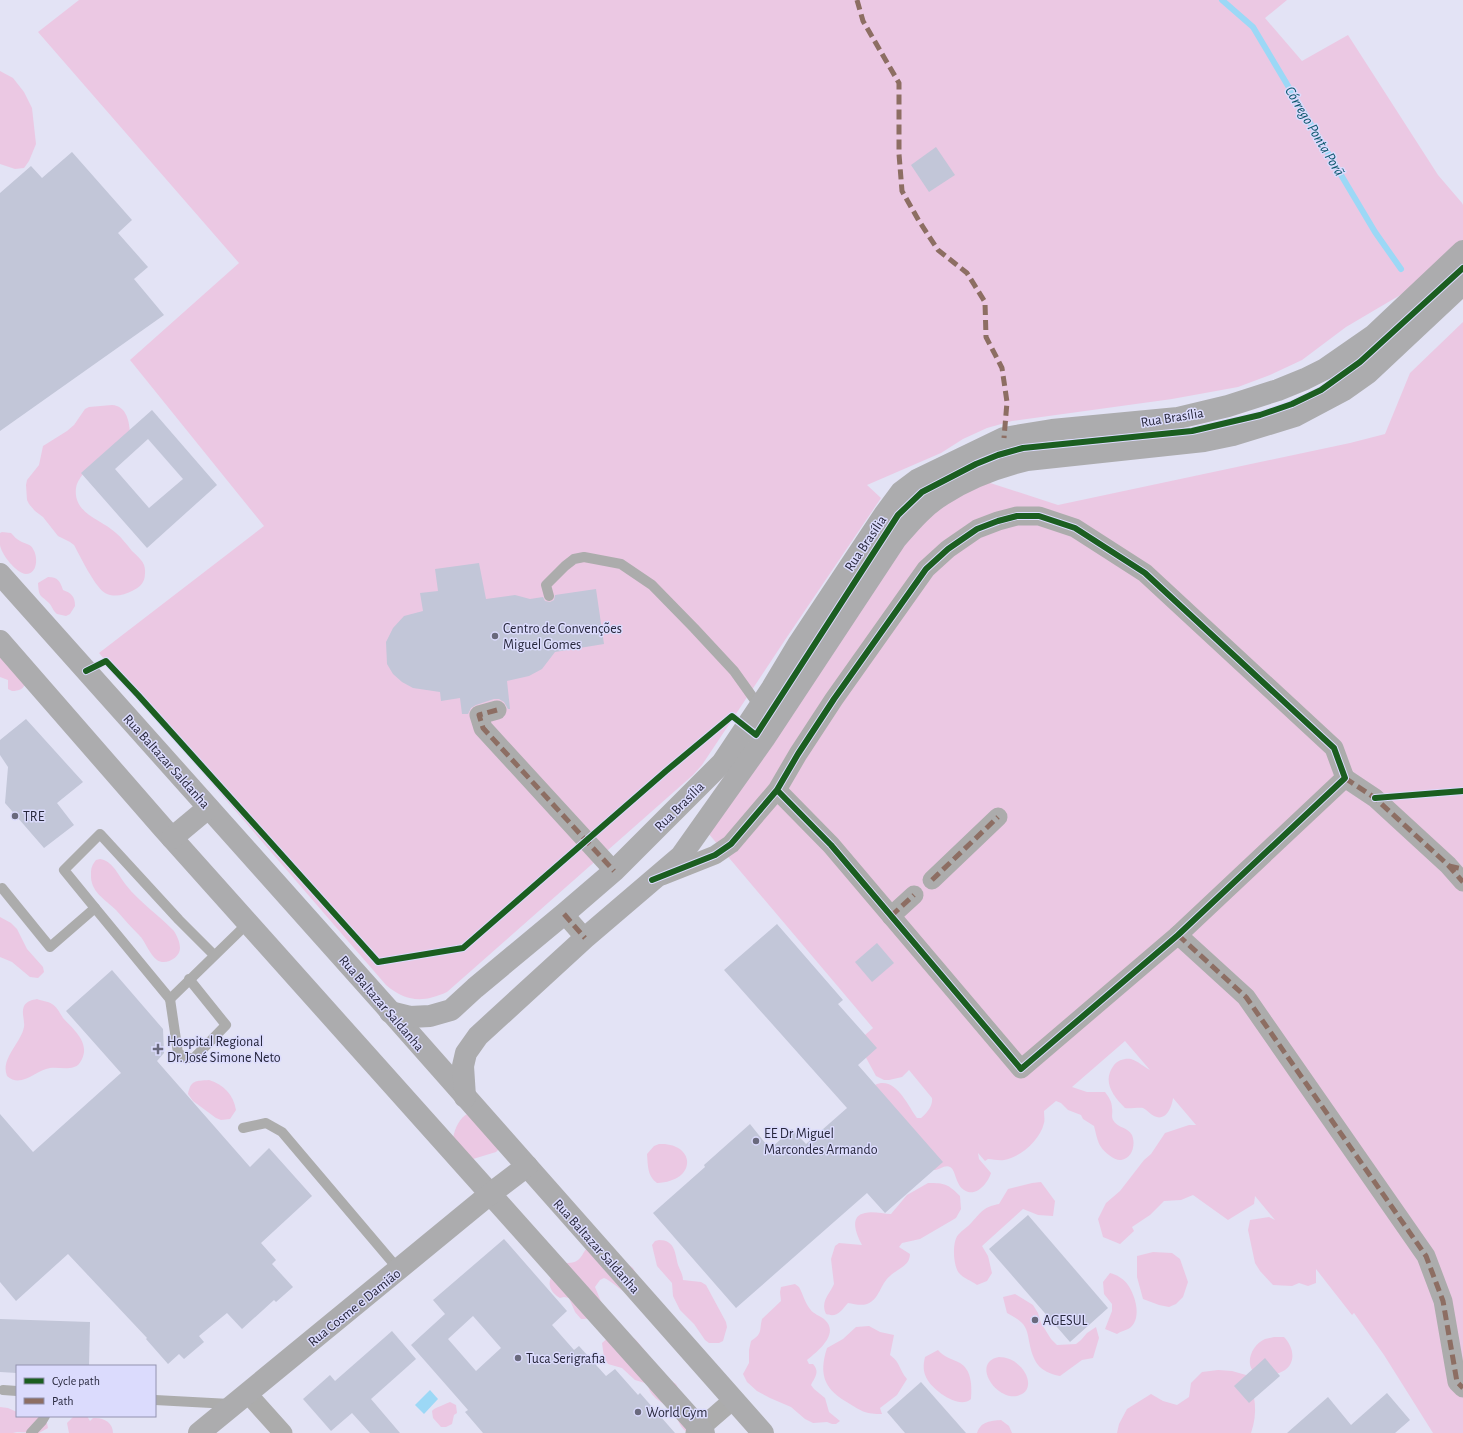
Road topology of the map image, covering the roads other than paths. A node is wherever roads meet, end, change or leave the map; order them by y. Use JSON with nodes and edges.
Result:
{"nodes":[{"id":1,"x":1463,"y":251,"type":"edge"},
{"id":2,"x":1463,"y":284,"type":"edge"},
{"id":3,"x":0,"y":574,"type":"edge"},
{"id":4,"x":549,"y":596,"type":"dead end"},
{"id":5,"x":0,"y":641,"type":"edge"},
{"id":6,"x":759,"y":706,"type":"junction"},
{"id":7,"x":497,"y":710,"type":"dead end"},
{"id":8,"x":1345,"y":778,"type":"junction"},
{"id":9,"x":777,"y":790,"type":"junction"},
{"id":10,"x":208,"y":808,"type":"junction"},
{"id":11,"x":998,"y":817,"type":"dead end"},
{"id":12,"x":172,"y":838,"type":"junction"},
{"id":13,"x":614,"y":871,"type":"junction"},
{"id":14,"x":652,"y":880,"type":"junction"},
{"id":15,"x":932,"y":880,"type":"dead end"},
{"id":16,"x":1463,"y":882,"type":"edge"},
{"id":17,"x":2,"y":888,"type":"dead end"},
{"id":18,"x":914,"y":895,"type":"dead end"},
{"id":19,"x":95,"y":908,"type":"junction"},
{"id":20,"x":564,"y":914,"type":"junction"},
{"id":21,"x":891,"y":916,"type":"junction"},
{"id":22,"x":248,"y":923,"type":"junction"},
{"id":23,"x":1178,"y":935,"type":"junction"},
{"id":24,"x":585,"y":938,"type":"junction"},
{"id":25,"x":214,"y":955,"type":"junction"},
{"id":26,"x":189,"y":979,"type":"junction"},
{"id":27,"x":170,"y":998,"type":"junction"},
{"id":28,"x":390,"y":1012,"type":"junction"},
{"id":29,"x":465,"y":1097,"type":"junction"},
{"id":30,"x":243,"y":1128,"type":"dead end"},
{"id":31,"x":527,"y":1166,"type":"junction"},
{"id":32,"x":490,"y":1194,"type":"junction"},
{"id":33,"x":399,"y":1270,"type":"junction"},
{"id":34,"x":1463,"y":1388,"type":"edge"},
{"id":35,"x":3,"y":1390,"type":"dead end"},
{"id":36,"x":16,"y":1391,"type":"edge"},
{"id":37,"x":240,"y":1399,"type":"junction"},
{"id":38,"x":734,"y":1399,"type":"junction"},
{"id":39,"x":156,"y":1400,"type":"edge"},
{"id":40,"x":44,"y":1417,"type":"edge"},
{"id":41,"x":700,"y":1431,"type":"edge"},
{"id":42,"x":31,"y":1433,"type":"edge"},
{"id":43,"x":199,"y":1433,"type":"edge"},
{"id":44,"x":282,"y":1433,"type":"edge"},
{"id":45,"x":763,"y":1433,"type":"edge"}],
"edges":[{"from":1,"to":6,"type":"main road","name":"Rua Brasília"},
{"from":2,"to":14,"type":"main road","name":"Rua Brasília"},
{"from":3,"to":10,"type":"main road","name":"Rua Baltazar Saldanha"},
{"from":4,"to":6,"type":"lane"},
{"from":5,"to":12,"type":"main road"},
{"from":6,"to":13,"type":"main road","name":"Rua Brasília"},
{"from":7,"to":13,"type":"street"},
{"from":8,"to":9,"type":"street"},
{"from":8,"to":16,"type":"street"},
{"from":8,"to":23,"type":"street"},
{"from":9,"to":14,"type":"street"},
{"from":9,"to":21,"type":"street"},
{"from":10,"to":12,"type":"main road"},
{"from":10,"to":28,"type":"main road","name":"Rua Baltazar Saldanha"},
{"from":11,"to":15,"type":"street"},
{"from":12,"to":22,"type":"main road"},
{"from":13,"to":20,"type":"main road","name":"Rua Brasília"},
{"from":14,"to":24,"type":"main road","name":"Rua Brasília"},
{"from":17,"to":19,"type":"lane"},
{"from":18,"to":21,"type":"street"},
{"from":19,"to":25,"type":"lane"},
{"from":19,"to":27,"type":"lane"},
{"from":20,"to":24,"type":"street"},
{"from":20,"to":28,"type":"main road","name":"Rua Brasília"},
{"from":21,"to":23,"type":"street"},
{"from":22,"to":25,"type":"lane"},
{"from":22,"to":32,"type":"main road"},
{"from":23,"to":34,"type":"street"},
{"from":24,"to":29,"type":"main road","name":"Rua Brasília"},
{"from":25,"to":26,"type":"lane"},
{"from":26,"to":27,"type":"lane"},
{"from":26,"to":27,"type":"lane"},
{"from":28,"to":29,"type":"main road","name":"Rua Baltazar Saldanha"},
{"from":29,"to":31,"type":"main road","name":"Rua Baltazar Saldanha"},
{"from":30,"to":33,"type":"lane"},
{"from":31,"to":32,"type":"main road","name":"Rua Cosme e Damião"},
{"from":31,"to":38,"type":"main road","name":"Rua Baltazar Saldanha"},
{"from":32,"to":33,"type":"main road","name":"Rua Cosme e Damião"},
{"from":32,"to":41,"type":"main road"},
{"from":33,"to":37,"type":"main road","name":"Rua Cosme e Damião"},
{"from":35,"to":36,"type":"lane"},
{"from":37,"to":39,"type":"lane"},
{"from":37,"to":43,"type":"main road","name":"Rua Cosme e Damião"},
{"from":37,"to":44,"type":"street"},
{"from":38,"to":41,"type":"street"},
{"from":38,"to":45,"type":"main road","name":"Rua Baltazar Saldanha"},
{"from":40,"to":42,"type":"lane"}]}
